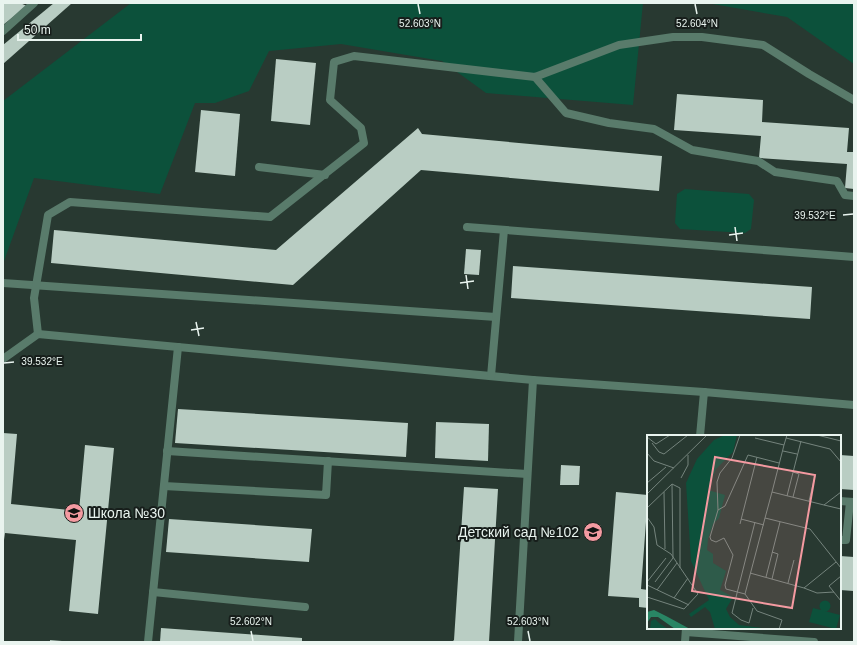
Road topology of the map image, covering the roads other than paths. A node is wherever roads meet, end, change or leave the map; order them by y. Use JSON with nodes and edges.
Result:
{"nodes":[{"id":1,"x":34,"y":3,"type":"edge"},
{"id":2,"x":3,"y":31,"type":"edge"},
{"id":3,"x":535,"y":77,"type":"junction"},
{"id":4,"x":854,"y":100,"type":"edge"},
{"id":5,"x":259,"y":167,"type":"dead end"},
{"id":6,"x":325,"y":175,"type":"junction"},
{"id":7,"x":854,"y":196,"type":"edge"},
{"id":8,"x":467,"y":227,"type":"dead end"},
{"id":9,"x":504,"y":230,"type":"junction"},
{"id":10,"x":854,"y":257,"type":"edge"},
{"id":11,"x":3,"y":283,"type":"edge"},
{"id":12,"x":35,"y":286,"type":"junction"},
{"id":13,"x":496,"y":317,"type":"junction"},
{"id":14,"x":38,"y":334,"type":"junction"},
{"id":15,"x":178,"y":347,"type":"junction"},
{"id":16,"x":3,"y":360,"type":"edge"},
{"id":17,"x":491,"y":376,"type":"junction"},
{"id":18,"x":533,"y":380,"type":"junction"},
{"id":19,"x":704,"y":392,"type":"junction"},
{"id":20,"x":854,"y":405,"type":"edge"},
{"id":21,"x":700,"y":435,"type":"edge"},
{"id":22,"x":167,"y":451,"type":"junction"},
{"id":23,"x":328,"y":461,"type":"junction"},
{"id":24,"x":527,"y":474,"type":"junction"},
{"id":25,"x":164,"y":486,"type":"junction"},
{"id":26,"x":841,"y":501,"type":"edge"},
{"id":27,"x":852,"y":502,"type":"edge"},
{"id":28,"x":841,"y":540,"type":"edge"},
{"id":29,"x":153,"y":592,"type":"junction"},
{"id":30,"x":305,"y":607,"type":"dead end"},
{"id":31,"x":686,"y":630,"type":"edge"},
{"id":32,"x":148,"y":642,"type":"edge"},
{"id":33,"x":518,"y":642,"type":"edge"},
{"id":34,"x":685,"y":642,"type":"edge"},
{"id":35,"x":814,"y":642,"type":"edge"}],
"edges":[{"from":1,"to":2,"type":"lane"},
{"from":3,"to":4,"type":"lane"},
{"from":3,"to":6,"type":"lane"},
{"from":3,"to":7,"type":"lane"},
{"from":5,"to":6,"type":"lane"},
{"from":6,"to":12,"type":"lane"},
{"from":8,"to":9,"type":"lane"},
{"from":9,"to":10,"type":"lane"},
{"from":9,"to":13,"type":"lane"},
{"from":11,"to":12,"type":"lane"},
{"from":12,"to":13,"type":"lane"},
{"from":12,"to":14,"type":"lane"},
{"from":13,"to":17,"type":"lane"},
{"from":14,"to":15,"type":"lane"},
{"from":14,"to":16,"type":"lane"},
{"from":15,"to":17,"type":"lane"},
{"from":15,"to":22,"type":"lane"},
{"from":17,"to":18,"type":"lane"},
{"from":18,"to":19,"type":"lane"},
{"from":18,"to":24,"type":"lane"},
{"from":19,"to":20,"type":"lane"},
{"from":19,"to":21,"type":"lane"},
{"from":22,"to":23,"type":"lane"},
{"from":22,"to":25,"type":"lane"},
{"from":23,"to":24,"type":"lane"},
{"from":23,"to":25,"type":"lane"},
{"from":24,"to":33,"type":"lane"},
{"from":25,"to":29,"type":"lane"},
{"from":26,"to":27,"type":"lane"},
{"from":27,"to":28,"type":"lane"},
{"from":29,"to":30,"type":"lane"},
{"from":29,"to":32,"type":"lane"},
{"from":31,"to":34,"type":"lane"},
{"from":31,"to":35,"type":"lane"}]}
